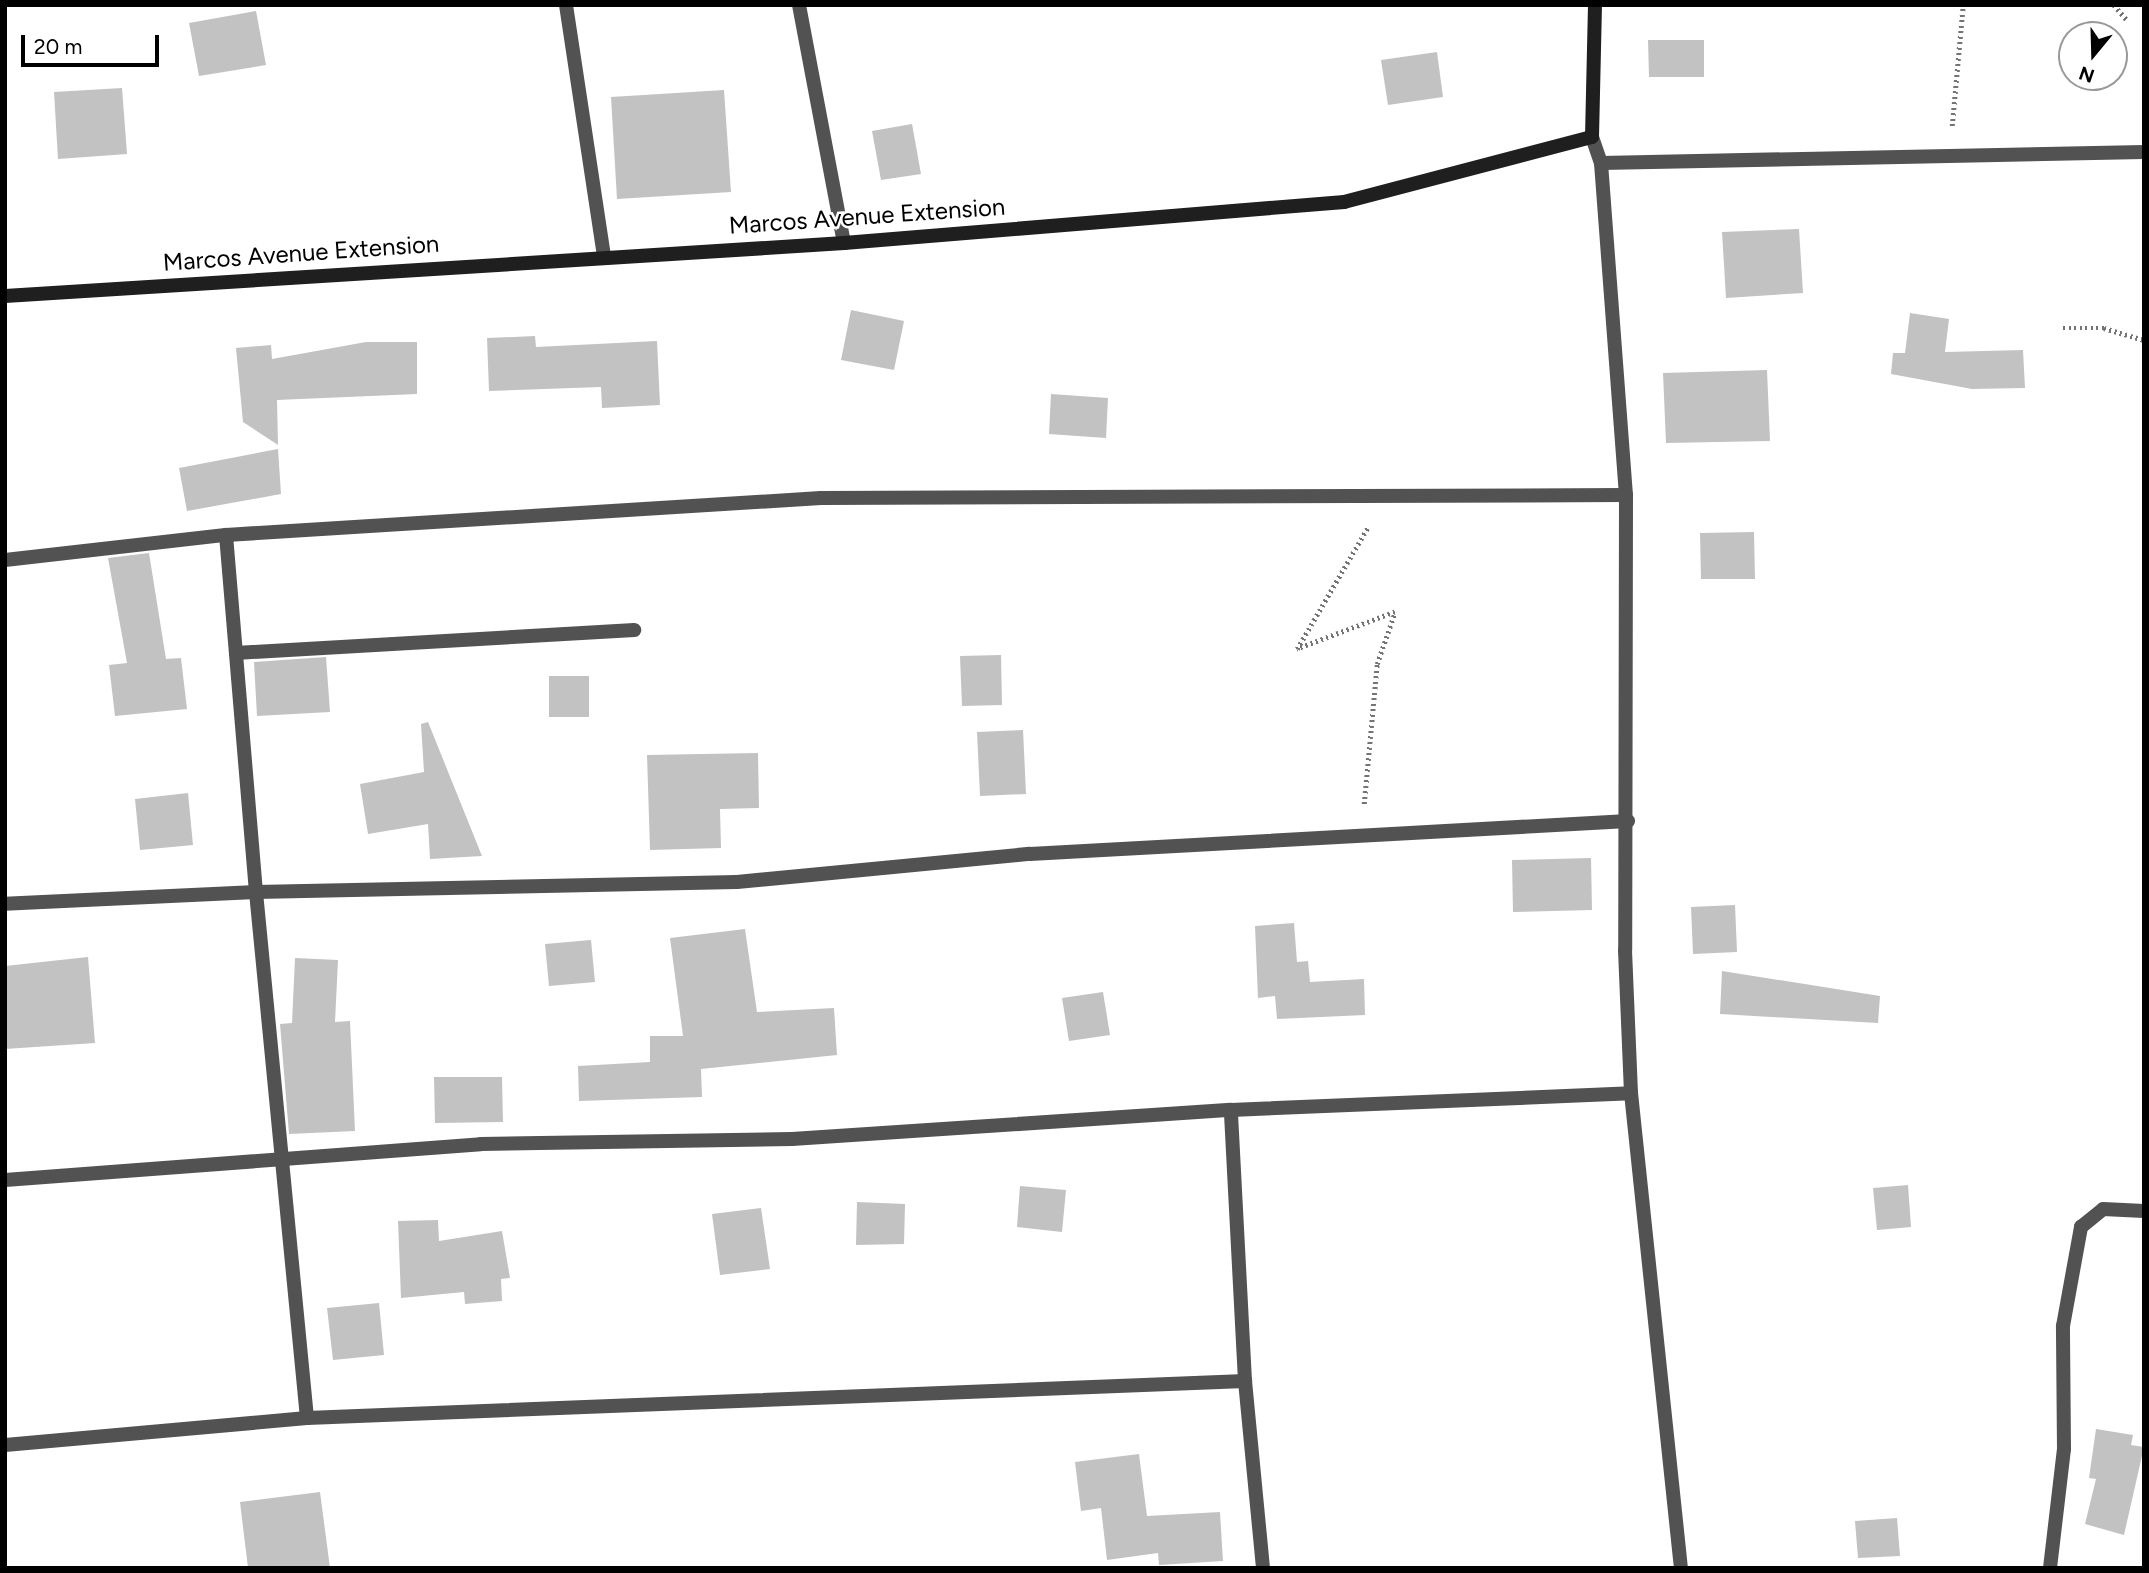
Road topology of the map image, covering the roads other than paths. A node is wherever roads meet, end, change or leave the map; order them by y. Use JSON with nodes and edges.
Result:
{"nodes":[{"id":1,"x":566,"y":5,"type":"edge"},
{"id":2,"x":799,"y":5,"type":"edge"},
{"id":3,"x":1595,"y":5,"type":"edge"},
{"id":4,"x":1592,"y":137,"type":"junction"},
{"id":5,"x":2144,"y":152,"type":"edge"},
{"id":6,"x":1601,"y":163,"type":"junction"},
{"id":7,"x":844,"y":243,"type":"junction"},
{"id":8,"x":604,"y":257,"type":"junction"},
{"id":9,"x":5,"y":296,"type":"edge"},
{"id":10,"x":1626,"y":495,"type":"junction"},
{"id":11,"x":226,"y":535,"type":"junction"},
{"id":12,"x":5,"y":560,"type":"edge"},
{"id":13,"x":634,"y":629,"type":"dead end"},
{"id":14,"x":236,"y":653,"type":"junction"},
{"id":15,"x":1628,"y":821,"type":"junction"},
{"id":16,"x":256,"y":892,"type":"junction"},
{"id":17,"x":5,"y":904,"type":"edge"},
{"id":18,"x":1631,"y":1093,"type":"junction"},
{"id":19,"x":1231,"y":1110,"type":"junction"},
{"id":20,"x":279,"y":1162,"type":"junction"},
{"id":21,"x":5,"y":1180,"type":"edge"},
{"id":22,"x":2144,"y":1211,"type":"edge"},
{"id":23,"x":1245,"y":1381,"type":"junction"},
{"id":24,"x":307,"y":1418,"type":"junction"},
{"id":25,"x":5,"y":1446,"type":"edge"},
{"id":26,"x":1262,"y":1568,"type":"edge"},
{"id":27,"x":1681,"y":1568,"type":"edge"},
{"id":28,"x":2050,"y":1568,"type":"edge"}],
"edges":[{"from":1,"to":8,"type":"street"},
{"from":2,"to":7,"type":"street"},
{"from":3,"to":4,"type":"street"},
{"from":4,"to":6,"type":"street"},
{"from":4,"to":7,"type":"street","name":"Marcos Avenue Extension"},
{"from":5,"to":6,"type":"street"},
{"from":6,"to":10,"type":"street"},
{"from":7,"to":8,"type":"street","name":"Marcos Avenue Extension"},
{"from":8,"to":9,"type":"street","name":"Marcos Avenue Extension"},
{"from":10,"to":11,"type":"street"},
{"from":10,"to":15,"type":"street"},
{"from":11,"to":12,"type":"street"},
{"from":11,"to":14,"type":"street"},
{"from":13,"to":14,"type":"street"},
{"from":14,"to":16,"type":"street"},
{"from":15,"to":16,"type":"street"},
{"from":15,"to":18,"type":"street"},
{"from":16,"to":17,"type":"street"},
{"from":16,"to":20,"type":"street"},
{"from":18,"to":19,"type":"street"},
{"from":18,"to":27,"type":"street"},
{"from":19,"to":20,"type":"street"},
{"from":19,"to":23,"type":"street"},
{"from":20,"to":21,"type":"street"},
{"from":20,"to":24,"type":"street"},
{"from":22,"to":28,"type":"street"},
{"from":23,"to":24,"type":"street"},
{"from":23,"to":26,"type":"street"},
{"from":24,"to":25,"type":"street"}]}
